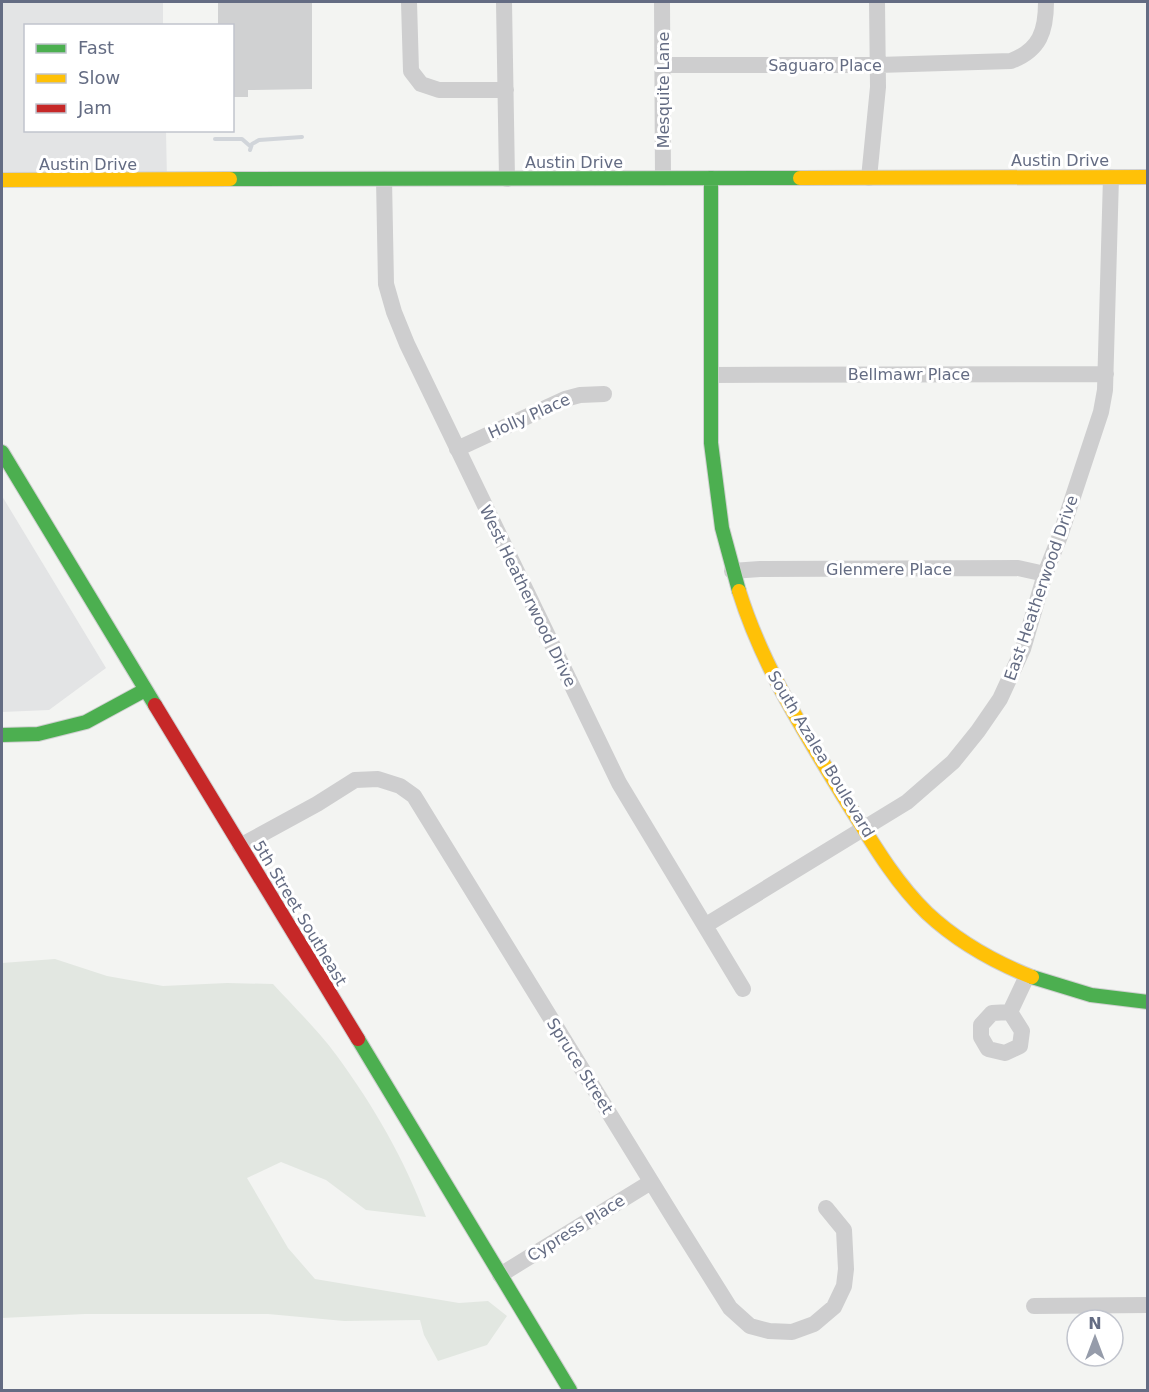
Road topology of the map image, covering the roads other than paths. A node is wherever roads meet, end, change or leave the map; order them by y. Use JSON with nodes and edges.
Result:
{"nodes":[{"id":1,"x":409,"y":2,"type":"edge"},
{"id":2,"x":504,"y":2,"type":"edge"},
{"id":3,"x":662,"y":2,"type":"edge"},
{"id":4,"x":877,"y":2,"type":"edge"},
{"id":5,"x":1046,"y":2,"type":"edge"},
{"id":6,"x":663,"y":65,"type":"junction"},
{"id":7,"x":878,"y":65,"type":"junction"},
{"id":8,"x":506,"y":90,"type":"junction"},
{"id":9,"x":1111,"y":177,"type":"junction"},
{"id":10,"x":1148,"y":177,"type":"edge"},
{"id":11,"x":663,"y":178,"type":"junction"},
{"id":12,"x":711,"y":178,"type":"junction"},
{"id":13,"x":868,"y":178,"type":"junction"},
{"id":14,"x":384,"y":179,"type":"junction"},
{"id":15,"x":507,"y":179,"type":"junction"},
{"id":16,"x":2,"y":180,"type":"edge"},
{"id":17,"x":1106,"y":374,"type":"junction"},
{"id":18,"x":712,"y":375,"type":"junction"},
{"id":19,"x":604,"y":394,"type":"dead end"},
{"id":20,"x":457,"y":449,"type":"junction"},
{"id":21,"x":2,"y":452,"type":"edge"},
{"id":22,"x":732,"y":571,"type":"junction"},
{"id":23,"x":1045,"y":574,"type":"junction"},
{"id":24,"x":145,"y":690,"type":"junction"},
{"id":25,"x":2,"y":735,"type":"edge"},
{"id":26,"x":863,"y":828,"type":"junction"},
{"id":27,"x":240,"y":846,"type":"junction"},
{"id":28,"x":705,"y":925,"type":"junction"},
{"id":29,"x":1027,"y":976,"type":"junction"},
{"id":30,"x":743,"y":989,"type":"dead end"},
{"id":31,"x":1148,"y":1002,"type":"edge"},
{"id":32,"x":1010,"y":1012,"type":"dead end"},
{"id":33,"x":651,"y":1182,"type":"junction"},
{"id":34,"x":826,"y":1208,"type":"dead end"},
{"id":35,"x":500,"y":1275,"type":"junction"},
{"id":36,"x":1148,"y":1305,"type":"edge"},
{"id":37,"x":1034,"y":1306,"type":"dead end"},
{"id":38,"x":570,"y":1390,"type":"edge"}],
"edges":[{"from":1,"to":8,"type":"street"},
{"from":2,"to":8,"type":"street"},
{"from":3,"to":6,"type":"street","name":"Mesquite Lane"},
{"from":4,"to":7,"type":"street"},
{"from":5,"to":7,"type":"street","name":"Saguaro Place"},
{"from":6,"to":7,"type":"street","name":"Saguaro Place"},
{"from":6,"to":11,"type":"street","name":"Mesquite Lane"},
{"from":7,"to":13,"type":"street"},
{"from":8,"to":15,"type":"street"},
{"from":9,"to":10,"type":"street","name":"Austin Drive"},
{"from":9,"to":13,"type":"street","name":"Austin Drive"},
{"from":9,"to":17,"type":"street","name":"East Heatherwood Drive"},
{"from":11,"to":12,"type":"street","name":"Austin Drive"},
{"from":11,"to":15,"type":"street","name":"Austin Drive"},
{"from":12,"to":13,"type":"street","name":"Austin Drive"},
{"from":12,"to":18,"type":"street","name":"South Azalea Boulevard"},
{"from":14,"to":15,"type":"street","name":"Austin Drive"},
{"from":14,"to":16,"type":"street","name":"Austin Drive"},
{"from":14,"to":20,"type":"street","name":"West Heatherwood Drive"},
{"from":17,"to":18,"type":"street","name":"Bellmawr Place"},
{"from":17,"to":23,"type":"street","name":"East Heatherwood Drive"},
{"from":18,"to":22,"type":"street","name":"South Azalea Boulevard"},
{"from":19,"to":20,"type":"street","name":"Holly Place"},
{"from":20,"to":28,"type":"street","name":"West Heatherwood Drive"},
{"from":21,"to":24,"type":"street","name":"5th Street Southeast"},
{"from":22,"to":23,"type":"street","name":"Glenmere Place"},
{"from":22,"to":26,"type":"street","name":"South Azalea Boulevard"},
{"from":23,"to":26,"type":"street","name":"East Heatherwood Drive"},
{"from":24,"to":25,"type":"street"},
{"from":24,"to":27,"type":"street","name":"5th Street Southeast"},
{"from":26,"to":28,"type":"street","name":"East Heatherwood Drive"},
{"from":26,"to":29,"type":"street","name":"South Azalea Boulevard"},
{"from":27,"to":33,"type":"street","name":"Spruce Street"},
{"from":27,"to":35,"type":"street","name":"5th Street Southeast"},
{"from":28,"to":30,"type":"street","name":"West Heatherwood Drive"},
{"from":29,"to":31,"type":"street","name":"South Azalea Boulevard"},
{"from":29,"to":32,"type":"street"},
{"from":33,"to":34,"type":"street","name":"Spruce Street"},
{"from":33,"to":35,"type":"street","name":"Cypress Place"},
{"from":35,"to":38,"type":"street","name":"5th Street Southeast"},
{"from":36,"to":37,"type":"street"}]}
